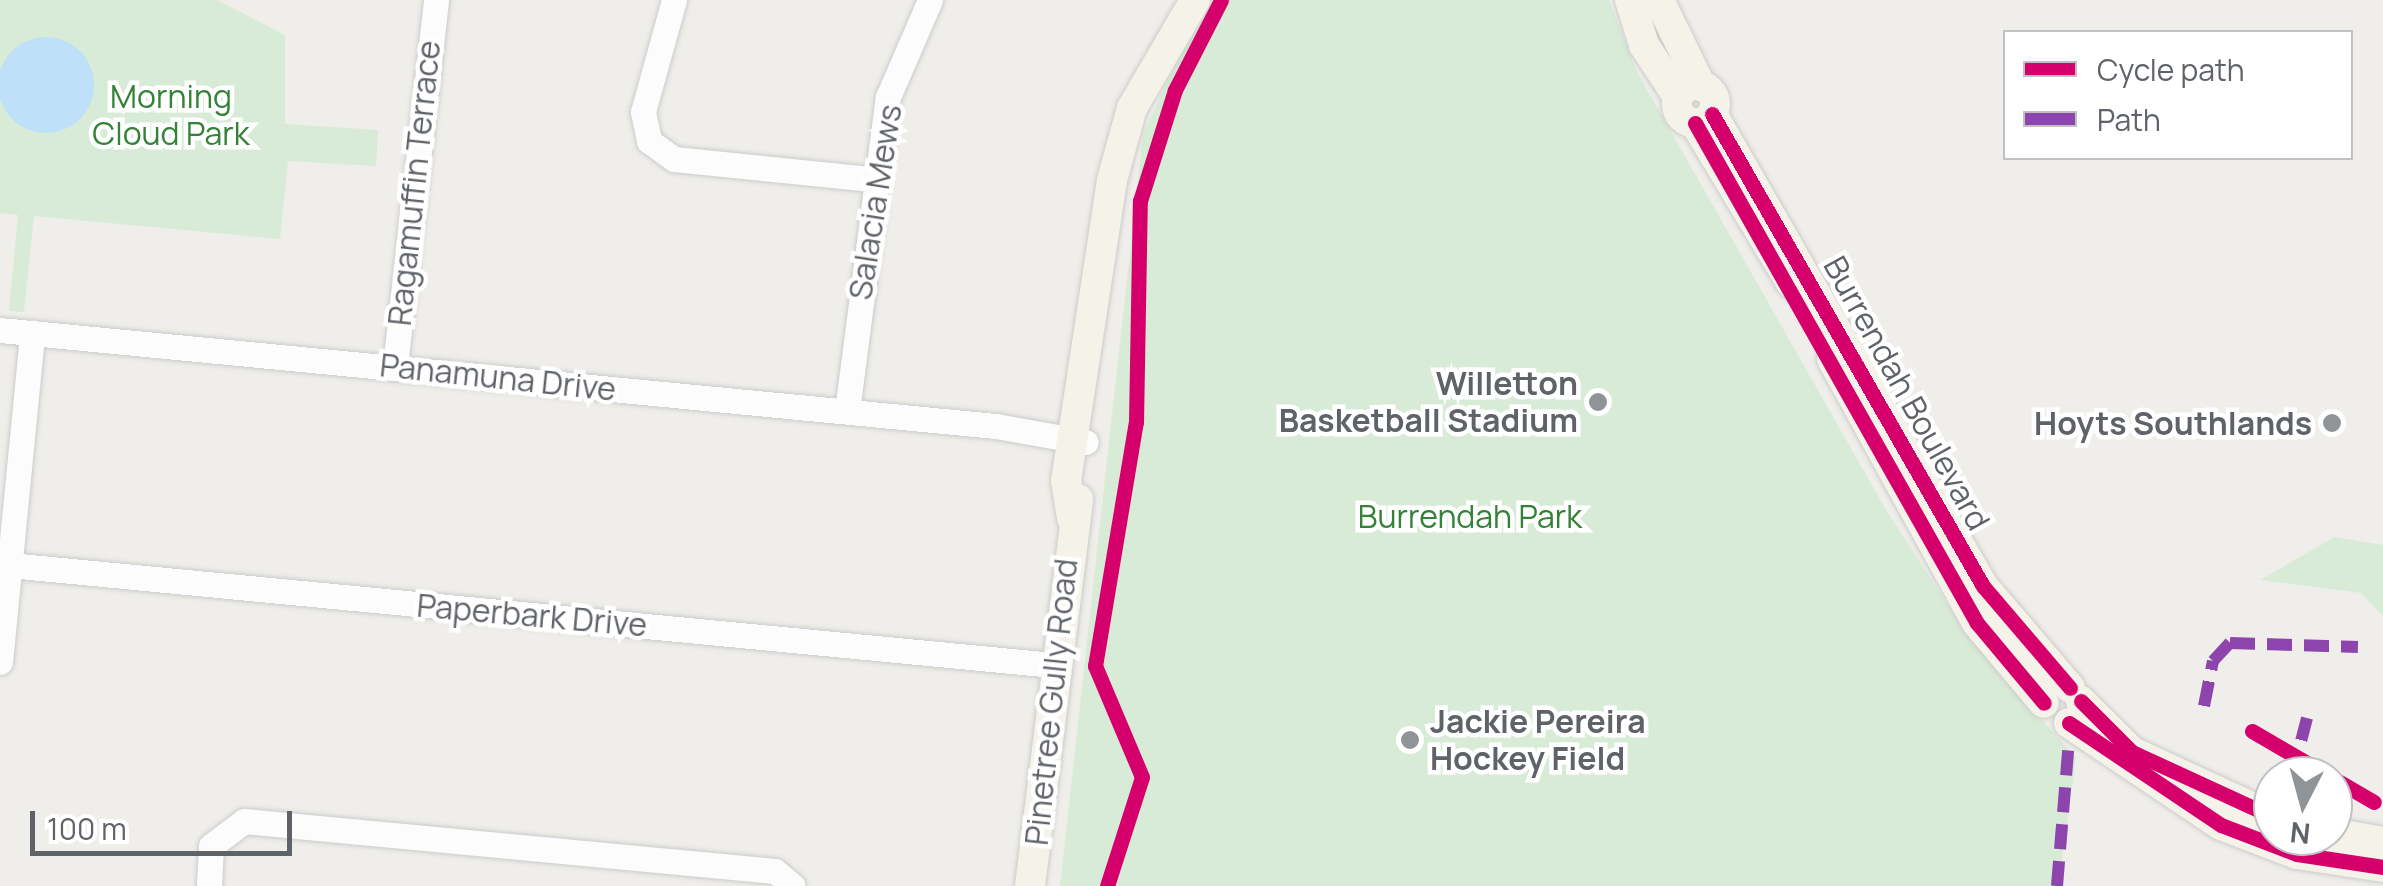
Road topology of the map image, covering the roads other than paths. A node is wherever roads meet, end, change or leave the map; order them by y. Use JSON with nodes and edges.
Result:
{"nodes":[{"id":1,"x":436,"y":0,"type":"edge"},
{"id":2,"x":674,"y":0,"type":"edge"},
{"id":3,"x":930,"y":0,"type":"edge"},
{"id":4,"x":1195,"y":0,"type":"edge"},
{"id":5,"x":1630,"y":0,"type":"edge"},
{"id":6,"x":1659,"y":0,"type":"edge"},
{"id":7,"x":1696,"y":105,"type":"junction"},
{"id":8,"x":872,"y":179,"type":"junction"},
{"id":9,"x":0,"y":330,"type":"edge"},
{"id":10,"x":32,"y":333,"type":"junction"},
{"id":11,"x":395,"y":366,"type":"junction"},
{"id":12,"x":848,"y":412,"type":"junction"},
{"id":13,"x":1080,"y":428,"type":"junction"},
{"id":14,"x":9,"y":565,"type":"junction"},
{"id":15,"x":0,"y":662,"type":"edge"},
{"id":16,"x":1054,"y":665,"type":"junction"},
{"id":17,"x":2066,"y":704,"type":"junction"},
{"id":18,"x":2253,"y":808,"type":"edge"},
{"id":19,"x":2353,"y":837,"type":"edge"},
{"id":20,"x":2383,"y":842,"type":"edge"},
{"id":21,"x":2383,"y":868,"type":"edge"},
{"id":22,"x":209,"y":886,"type":"edge"},
{"id":23,"x":793,"y":886,"type":"edge"},
{"id":24,"x":1030,"y":886,"type":"edge"}],
"edges":[{"from":1,"to":11,"type":"street","name":"Ragamuffin Terrace"},
{"from":2,"to":8,"type":"street"},
{"from":3,"to":8,"type":"street","name":"Salacia Mews"},
{"from":4,"to":13,"type":"main road","name":"Pinetree Gully Road"},
{"from":5,"to":7,"type":"main road","name":"Burrendah Boulevard"},
{"from":6,"to":7,"type":"main road","name":"Burrendah Boulevard"},
{"from":7,"to":17,"type":"main road","name":"Burrendah Boulevard"},
{"from":8,"to":12,"type":"street","name":"Salacia Mews"},
{"from":9,"to":10,"type":"street","name":"Panamuna Drive"},
{"from":10,"to":11,"type":"street","name":"Panamuna Drive"},
{"from":10,"to":14,"type":"street"},
{"from":11,"to":12,"type":"street","name":"Panamuna Drive"},
{"from":12,"to":13,"type":"street","name":"Panamuna Drive"},
{"from":13,"to":16,"type":"main road","name":"Pinetree Gully Road"},
{"from":14,"to":15,"type":"street"},
{"from":14,"to":16,"type":"street","name":"Paperbark Drive"},
{"from":16,"to":24,"type":"main road","name":"Pinetree Gully Road"},
{"from":17,"to":18,"type":"main road","name":"Burrendah Boulevard"},
{"from":17,"to":21,"type":"main road","name":"Burrendah Boulevard"},
{"from":19,"to":20,"type":"main road"},
{"from":22,"to":23,"type":"street"}]}
